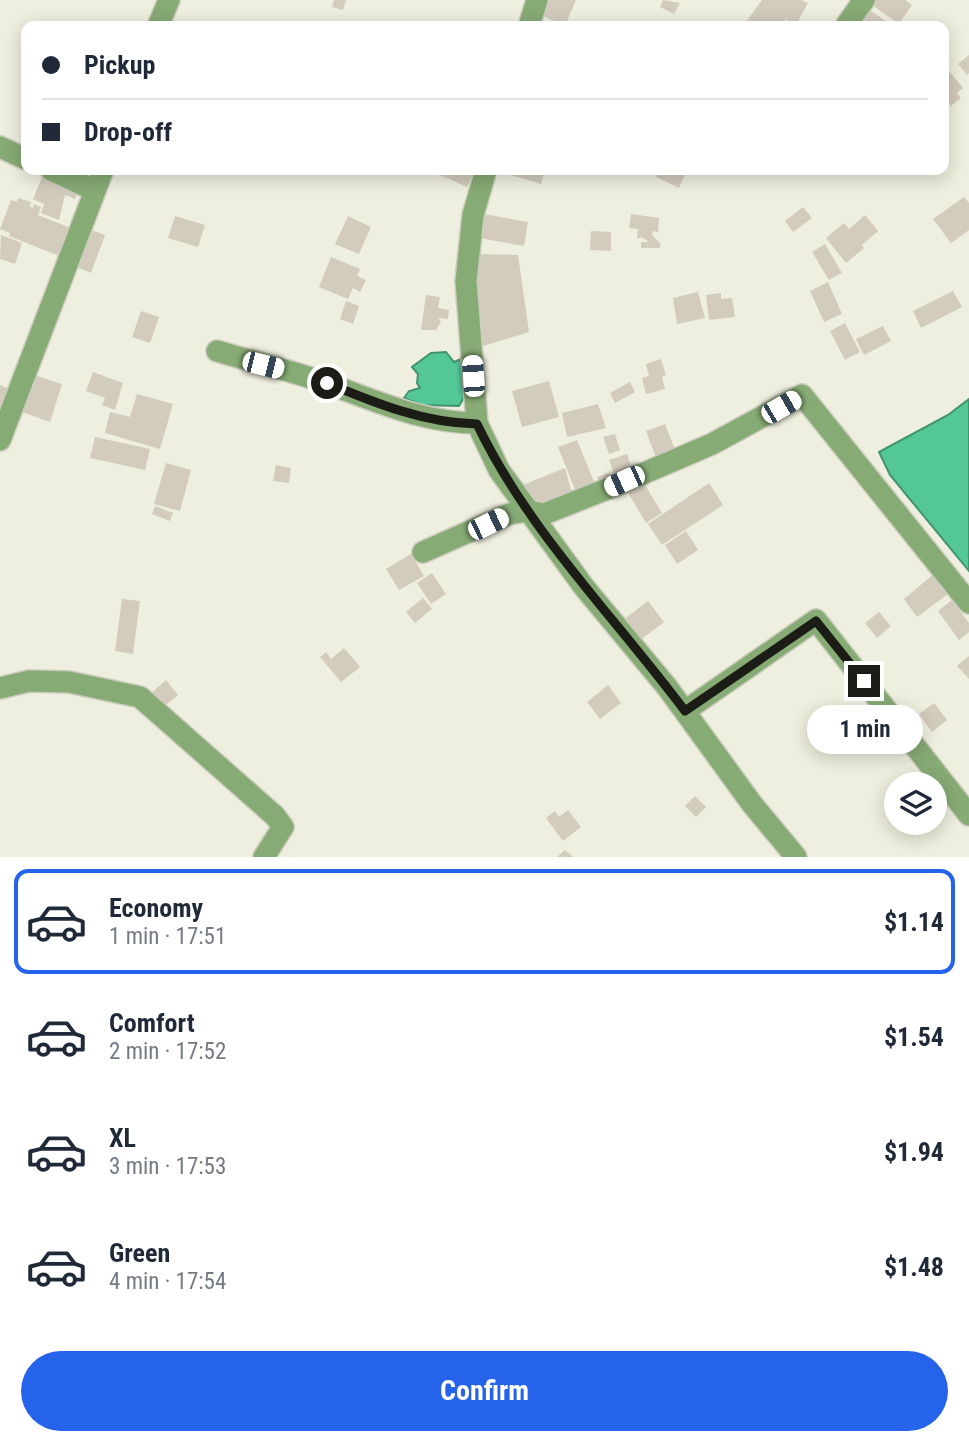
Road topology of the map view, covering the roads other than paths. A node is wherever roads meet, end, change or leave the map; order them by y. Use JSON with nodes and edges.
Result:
{"nodes":[{"id":1,"x":169,"y":0,"type":"edge"},
{"id":2,"x":537,"y":0,"type":"edge"},
{"id":3,"x":863,"y":0,"type":"edge"},
{"id":4,"x":160,"y":21,"type":"edge"},
{"id":5,"x":531,"y":21,"type":"edge"},
{"id":6,"x":849,"y":21,"type":"edge"},
{"id":7,"x":0,"y":147,"type":"edge"},
{"id":8,"x":21,"y":157,"type":"edge"},
{"id":9,"x":62,"y":175,"type":"edge"},
{"id":10,"x":101,"y":175,"type":"edge"},
{"id":11,"x":485,"y":175,"type":"edge"},
{"id":12,"x":94,"y":190,"type":"junction"},
{"id":13,"x":216,"y":351,"type":"dead end"},
{"id":14,"x":477,"y":424,"type":"junction"},
{"id":15,"x":0,"y":440,"type":"edge"},
{"id":16,"x":528,"y":511,"type":"junction"},
{"id":17,"x":423,"y":552,"type":"dead end"},
{"id":18,"x":969,"y":603,"type":"edge"},
{"id":19,"x":0,"y":688,"type":"edge"},
{"id":20,"x":685,"y":711,"type":"junction"},
{"id":21,"x":969,"y":815,"type":"edge"},
{"id":22,"x":264,"y":857,"type":"edge"},
{"id":23,"x":796,"y":857,"type":"edge"}],
"edges":[{"from":1,"to":4,"type":"street"},
{"from":2,"to":5,"type":"street"},
{"from":3,"to":6,"type":"street"},
{"from":7,"to":8,"type":"street"},
{"from":9,"to":12,"type":"street"},
{"from":10,"to":12,"type":"street"},
{"from":11,"to":14,"type":"street"},
{"from":12,"to":15,"type":"street"},
{"from":13,"to":14,"type":"street"},
{"from":14,"to":16,"type":"street"},
{"from":16,"to":17,"type":"street"},
{"from":16,"to":18,"type":"street"},
{"from":16,"to":20,"type":"street"},
{"from":19,"to":22,"type":"street"},
{"from":20,"to":21,"type":"street"},
{"from":20,"to":23,"type":"street"}]}
